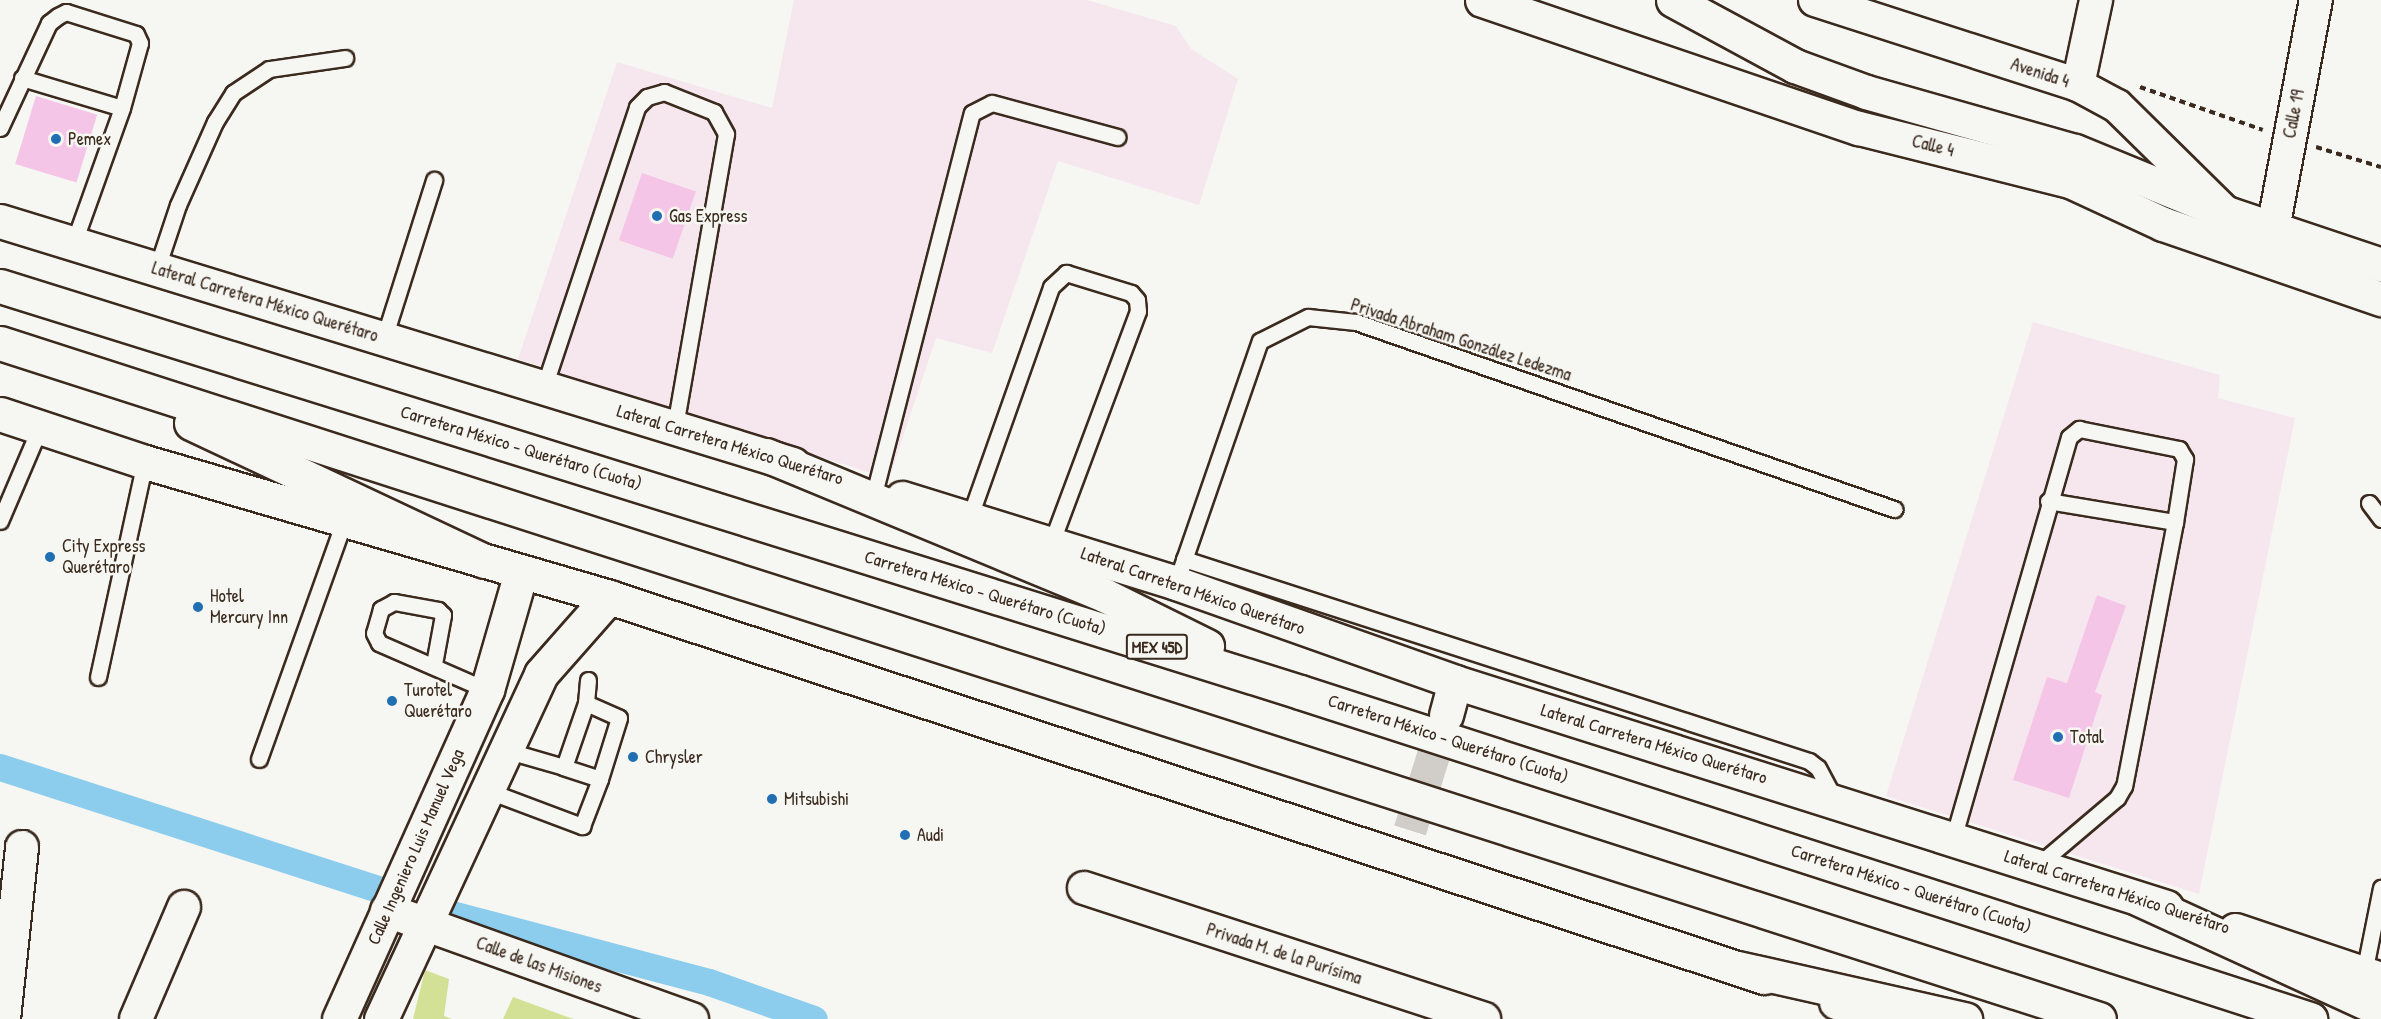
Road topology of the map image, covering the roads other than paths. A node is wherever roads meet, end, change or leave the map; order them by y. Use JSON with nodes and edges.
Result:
{"nodes":[{"id":1,"x":1482,"y":0,"type":"edge"},
{"id":2,"x":1673,"y":0,"type":"edge"},
{"id":3,"x":1815,"y":0,"type":"edge"},
{"id":4,"x":2096,"y":0,"type":"edge"},
{"id":5,"x":2316,"y":0,"type":"edge"},
{"id":6,"x":1876,"y":9,"type":"edge"},
{"id":7,"x":345,"y":58,"type":"dead end"},
{"id":8,"x":22,"y":78,"type":"junction"},
{"id":9,"x":2078,"y":85,"type":"junction"},
{"id":10,"x":122,"y":108,"type":"junction"},
{"id":11,"x":0,"y":128,"type":"edge"},
{"id":12,"x":1117,"y":137,"type":"dead end"},
{"id":13,"x":434,"y":180,"type":"dead end"},
{"id":14,"x":2226,"y":213,"type":"junction"},
{"id":15,"x":0,"y":220,"type":"edge"},
{"id":16,"x":2273,"y":229,"type":"junction"},
{"id":17,"x":73,"y":244,"type":"junction"},
{"id":18,"x":2381,"y":265,"type":"edge"},
{"id":19,"x":157,"y":268,"type":"junction"},
{"id":20,"x":0,"y":286,"type":"edge"},
{"id":21,"x":2381,"y":299,"type":"edge"},
{"id":22,"x":384,"y":338,"type":"junction"},
{"id":23,"x":0,"y":343,"type":"edge"},
{"id":24,"x":67,"y":365,"type":"junction"},
{"id":25,"x":544,"y":387,"type":"junction"},
{"id":26,"x":0,"y":414,"type":"edge"},
{"id":27,"x":40,"y":427,"type":"junction"},
{"id":28,"x":675,"y":427,"type":"junction"},
{"id":29,"x":766,"y":455,"type":"junction"},
{"id":30,"x":145,"y":462,"type":"junction"},
{"id":31,"x":876,"y":490,"type":"junction"},
{"id":32,"x":2048,"y":501,"type":"junction"},
{"id":33,"x":2369,"y":503,"type":"dead end"},
{"id":34,"x":1894,"y":509,"type":"dead end"},
{"id":35,"x":345,"y":519,"type":"junction"},
{"id":36,"x":969,"y":519,"type":"junction"},
{"id":37,"x":2381,"y":519,"type":"edge"},
{"id":38,"x":0,"y":521,"type":"edge"},
{"id":39,"x":2175,"y":522,"type":"junction"},
{"id":40,"x":1052,"y":544,"type":"junction"},
{"id":41,"x":484,"y":561,"type":"junction"},
{"id":42,"x":1180,"y":571,"type":"junction"},
{"id":43,"x":521,"y":572,"type":"junction"},
{"id":44,"x":609,"y":597,"type":"junction"},
{"id":45,"x":1279,"y":604,"type":"junction"},
{"id":46,"x":434,"y":664,"type":"junction"},
{"id":47,"x":98,"y":677,"type":"dead end"},
{"id":48,"x":588,"y":680,"type":"dead end"},
{"id":49,"x":1455,"y":682,"type":"junction"},
{"id":50,"x":487,"y":690,"type":"junction"},
{"id":51,"x":1300,"y":692,"type":"junction"},
{"id":52,"x":586,"y":703,"type":"junction"},
{"id":53,"x":1446,"y":715,"type":"tunnel mouth"},
{"id":54,"x":505,"y":750,"type":"junction"},
{"id":55,"x":259,"y":759,"type":"dead end"},
{"id":56,"x":564,"y":767,"type":"junction"},
{"id":57,"x":600,"y":779,"type":"junction"},
{"id":58,"x":486,"y":790,"type":"junction"},
{"id":59,"x":1836,"y":801,"type":"junction"},
{"id":60,"x":1953,"y":840,"type":"junction"},
{"id":61,"x":22,"y":847,"type":"dead end"},
{"id":62,"x":2038,"y":865,"type":"junction"},
{"id":63,"x":1084,"y":888,"type":"dead end"},
{"id":64,"x":2381,"y":888,"type":"edge"},
{"id":65,"x":2139,"y":898,"type":"junction"},
{"id":66,"x":184,"y":907,"type":"dead end"},
{"id":67,"x":387,"y":910,"type":"junction"},
{"id":68,"x":6,"y":919,"type":"edge"},
{"id":69,"x":423,"y":924,"type":"junction"},
{"id":70,"x":1738,"y":968,"type":"junction"},
{"id":71,"x":2373,"y":976,"type":"edge"},
{"id":72,"x":2381,"y":1010,"type":"edge"},
{"id":73,"x":4,"y":1019,"type":"edge"},
{"id":74,"x":136,"y":1019,"type":"edge"},
{"id":75,"x":339,"y":1019,"type":"edge"},
{"id":76,"x":381,"y":1019,"type":"edge"},
{"id":77,"x":691,"y":1019,"type":"edge"},
{"id":78,"x":1484,"y":1019,"type":"edge"},
{"id":79,"x":1885,"y":1019,"type":"edge"},
{"id":80,"x":1965,"y":1019,"type":"edge"},
{"id":81,"x":2099,"y":1019,"type":"edge"},
{"id":82,"x":2310,"y":1019,"type":"edge"}],
"edges":[{"from":1,"to":21,"type":"main road","name":"Calle 4"},
{"from":2,"to":14,"type":"main road","name":"Calle 4"},
{"from":3,"to":6,"type":"street","name":"Avenida 4"},
{"from":4,"to":9,"type":"street"},
{"from":5,"to":16,"type":"street","name":"Calle 19"},
{"from":6,"to":9,"type":"street","name":"Avenida 4"},
{"from":7,"to":19,"type":"lane"},
{"from":8,"to":10,"type":"lane"},
{"from":8,"to":10,"type":"lane"},
{"from":8,"to":11,"type":"lane"},
{"from":9,"to":14,"type":"street","name":"Avenida 4"},
{"from":10,"to":17,"type":"lane"},
{"from":12,"to":31,"type":"lane"},
{"from":13,"to":22,"type":"lane"},
{"from":14,"to":16,"type":"main road","name":"Calle 4"},
{"from":15,"to":17,"type":"main road","name":"Lateral Carretera México Querétaro"},
{"from":16,"to":18,"type":"main road","name":"Calle 4"},
{"from":17,"to":19,"type":"main road","name":"Lateral Carretera México Querétaro"},
{"from":19,"to":22,"type":"main road","name":"Lateral Carretera México Querétaro"},
{"from":20,"to":51,"type":"main road","name":"Carretera México - Querétaro (Cuota)","number":"MEX 45D"},
{"from":22,"to":25,"type":"main road","name":"Lateral Carretera México Querétaro"},
{"from":23,"to":24,"type":"main road"},
{"from":24,"to":41,"type":"main road"},
{"from":24,"to":81,"type":"main road"},
{"from":25,"to":28,"type":"main road","name":"Lateral Carretera México Querétaro"},
{"from":25,"to":28,"type":"lane"},
{"from":26,"to":27,"type":"main road"},
{"from":27,"to":30,"type":"main road"},
{"from":27,"to":38,"type":"lane"},
{"from":28,"to":29,"type":"main road","name":"Lateral Carretera México Querétaro"},
{"from":29,"to":31,"type":"main road","name":"Lateral Carretera México Querétaro"},
{"from":29,"to":51,"type":"main road"},
{"from":30,"to":35,"type":"main road"},
{"from":30,"to":47,"type":"lane"},
{"from":31,"to":36,"type":"main road","name":"Lateral Carretera México Querétaro"},
{"from":32,"to":39,"type":"lane"},
{"from":32,"to":39,"type":"lane"},
{"from":32,"to":60,"type":"lane"},
{"from":33,"to":37,"type":"lane"},
{"from":34,"to":42,"type":"lane","name":"Privada Abraham González Ledezma"},
{"from":35,"to":41,"type":"main road"},
{"from":35,"to":55,"type":"lane"},
{"from":36,"to":40,"type":"main road","name":"Lateral Carretera México Querétaro"},
{"from":36,"to":40,"type":"lane"},
{"from":39,"to":62,"type":"lane"},
{"from":40,"to":42,"type":"main road","name":"Lateral Carretera México Querétaro"},
{"from":41,"to":43,"type":"main road"},
{"from":42,"to":45,"type":"main road","name":"Lateral Carretera México Querétaro"},
{"from":43,"to":44,"type":"main road"},
{"from":43,"to":50,"type":"main road","name":"Calle Ingeniero Luis Manuel Vega"},
{"from":44,"to":54,"type":"main road","name":"Calle Ingeniero Luis Manuel Vega"},
{"from":44,"to":70,"type":"main road"},
{"from":45,"to":49,"type":"main road","name":"Lateral Carretera México Querétaro"},
{"from":45,"to":59,"type":"lane"},
{"from":46,"to":46,"type":"lane"},
{"from":46,"to":50,"type":"lane"},
{"from":48,"to":52,"type":"lane"},
{"from":49,"to":53,"type":"main road"},
{"from":49,"to":59,"type":"main road","name":"Lateral Carretera México Querétaro"},
{"from":50,"to":67,"type":"main road","name":"Calle Ingeniero Luis Manuel Vega"},
{"from":51,"to":82,"type":"main road","name":"Carretera México - Querétaro (Cuota)","number":"MEX 45D"},
{"from":52,"to":56,"type":"lane"},
{"from":52,"to":57,"type":"lane"},
{"from":54,"to":56,"type":"lane"},
{"from":54,"to":58,"type":"main road","name":"Calle Ingeniero Luis Manuel Vega"},
{"from":56,"to":57,"type":"lane"},
{"from":57,"to":58,"type":"lane"},
{"from":58,"to":69,"type":"main road","name":"Calle Ingeniero Luis Manuel Vega"},
{"from":59,"to":60,"type":"main road","name":"Lateral Carretera México Querétaro"},
{"from":60,"to":62,"type":"main road","name":"Lateral Carretera México Querétaro"},
{"from":61,"to":68,"type":"street"},
{"from":62,"to":65,"type":"main road","name":"Lateral Carretera México Querétaro"},
{"from":63,"to":78,"type":"street","name":"Privada M. de la Purísima"},
{"from":64,"to":71,"type":"lane"},
{"from":65,"to":71,"type":"main road","name":"Lateral Carretera México Querétaro"},
{"from":65,"to":72,"type":"main road"},
{"from":66,"to":74,"type":"street"},
{"from":67,"to":69,"type":"main road","name":"Calle de las Misiones"},
{"from":67,"to":75,"type":"main road","name":"Calle Ingeniero Luis Manuel Vega"},
{"from":68,"to":73,"type":"street"},
{"from":69,"to":76,"type":"main road","name":"Calle Ingeniero Luis Manuel Vega"},
{"from":69,"to":77,"type":"main road","name":"Calle de las Misiones"},
{"from":70,"to":79,"type":"main road"},
{"from":70,"to":80,"type":"main road"}]}
